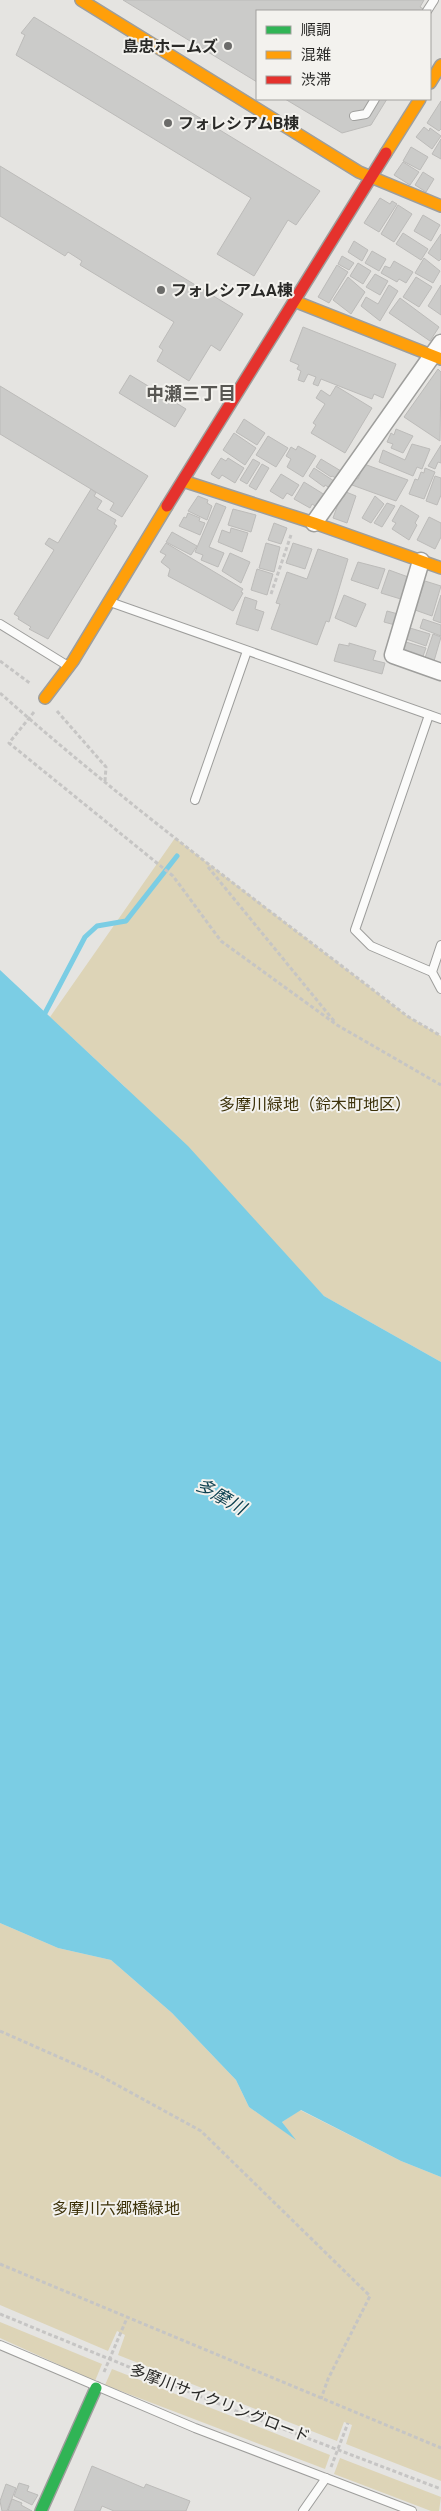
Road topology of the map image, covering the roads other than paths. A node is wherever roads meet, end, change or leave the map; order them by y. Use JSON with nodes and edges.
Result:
{"nodes":[{"id":1,"x":81,"y":0,"type":"edge"},
{"id":2,"x":374,"y":100,"type":"edge"},
{"id":3,"x":419,"y":100,"type":"edge"},
{"id":4,"x":354,"y":116,"type":"dead end"},
{"id":5,"x":370,"y":178,"type":"junction"},
{"id":6,"x":441,"y":206,"type":"edge"},
{"id":7,"x":294,"y":301,"type":"junction"},
{"id":8,"x":438,"y":352,"type":"edge"},
{"id":9,"x":183,"y":481,"type":"junction"},
{"id":10,"x":314,"y":523,"type":"junction"},
{"id":11,"x":421,"y":561,"type":"junction"},
{"id":12,"x":441,"y":568,"type":"edge"},
{"id":13,"x":109,"y":602,"type":"junction"},
{"id":14,"x":0,"y":624,"type":"edge"},
{"id":15,"x":248,"y":650,"type":"junction"},
{"id":16,"x":70,"y":667,"type":"junction"},
{"id":17,"x":441,"y":672,"type":"edge"},
{"id":18,"x":46,"y":698,"type":"road end"},
{"id":19,"x":429,"y":715,"type":"junction"},
{"id":20,"x":441,"y":719,"type":"edge"},
{"id":21,"x":195,"y":800,"type":"dead end"},
{"id":22,"x":441,"y":946,"type":"edge"},
{"id":23,"x":432,"y":972,"type":"junction"},
{"id":24,"x":441,"y":989,"type":"edge"},
{"id":25,"x":0,"y":2345,"type":"edge"},
{"id":26,"x":96,"y":2388,"type":"junction"},
{"id":27,"x":328,"y":2474,"type":"junction"},
{"id":28,"x":41,"y":2511,"type":"edge"},
{"id":29,"x":303,"y":2511,"type":"edge"},
{"id":30,"x":412,"y":2511,"type":"edge"}],
"edges":[{"from":1,"to":5,"type":"street"},
{"from":2,"to":4,"type":"lane"},
{"from":3,"to":5,"type":"street"},
{"from":5,"to":6,"type":"street"},
{"from":5,"to":7,"type":"street"},
{"from":7,"to":8,"type":"street"},
{"from":7,"to":9,"type":"street"},
{"from":8,"to":10,"type":"street"},
{"from":9,"to":10,"type":"street"},
{"from":9,"to":13,"type":"street"},
{"from":10,"to":11,"type":"street"},
{"from":11,"to":12,"type":"street"},
{"from":11,"to":17,"type":"street"},
{"from":13,"to":15,"type":"lane"},
{"from":13,"to":16,"type":"street"},
{"from":14,"to":16,"type":"lane"},
{"from":15,"to":19,"type":"lane"},
{"from":15,"to":21,"type":"lane"},
{"from":16,"to":18,"type":"street"},
{"from":19,"to":20,"type":"lane"},
{"from":19,"to":23,"type":"lane"},
{"from":22,"to":23,"type":"lane"},
{"from":23,"to":24,"type":"lane"},
{"from":25,"to":26,"type":"lane"},
{"from":26,"to":27,"type":"lane"},
{"from":26,"to":28,"type":"street"},
{"from":27,"to":29,"type":"lane"},
{"from":27,"to":30,"type":"lane"}]}
